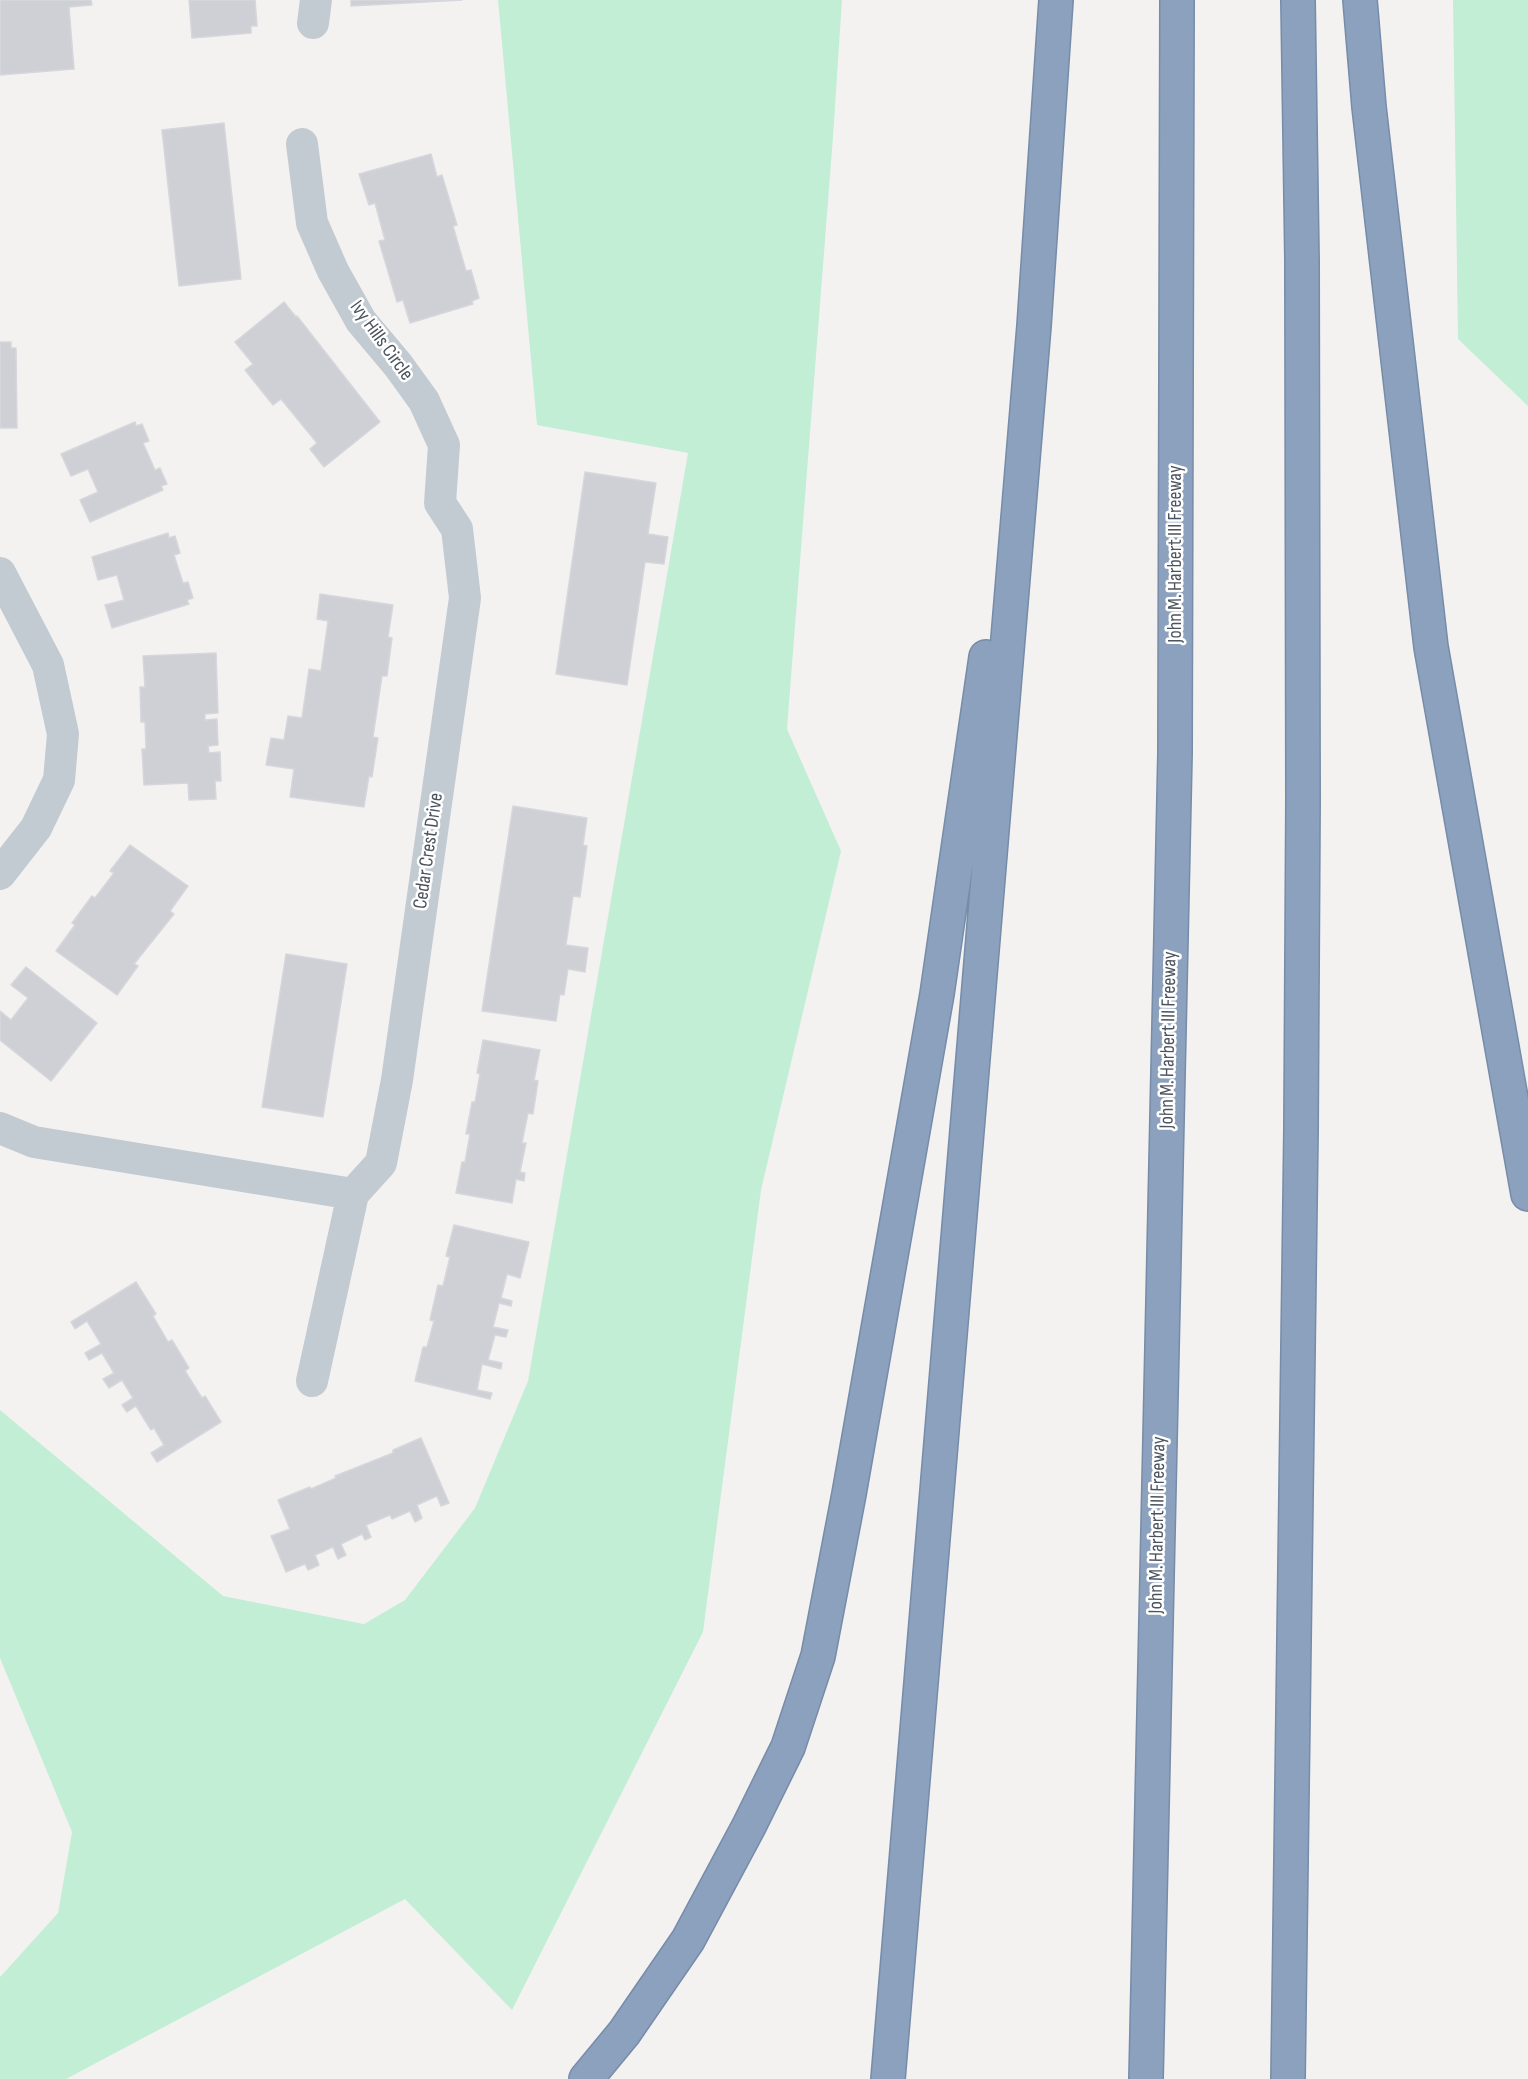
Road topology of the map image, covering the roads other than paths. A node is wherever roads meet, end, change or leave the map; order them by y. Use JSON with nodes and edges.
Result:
{"nodes":[{"id":1,"x":1056,"y":0,"type":"edge"},
{"id":2,"x":1177,"y":0,"type":"edge"},
{"id":3,"x":1298,"y":0,"type":"edge"},
{"id":4,"x":1360,"y":0,"type":"edge"},
{"id":5,"x":302,"y":144,"type":"dead end"},
{"id":6,"x":1034,"y":326,"type":"junction"},
{"id":7,"x":440,"y":503,"type":"joint"},
{"id":8,"x":0,"y":573,"type":"edge"},
{"id":9,"x":0,"y":874,"type":"edge"},
{"id":10,"x":0,"y":1128,"type":"edge"},
{"id":11,"x":353,"y":1194,"type":"junction"},
{"id":12,"x":1528,"y":1194,"type":"edge"},
{"id":13,"x":312,"y":1381,"type":"dead end"},
{"id":14,"x":586,"y":2079,"type":"edge"},
{"id":15,"x":888,"y":2079,"type":"edge"},
{"id":16,"x":1146,"y":2079,"type":"edge"},
{"id":17,"x":1288,"y":2079,"type":"edge"}],
"edges":[{"from":1,"to":6,"type":"highway"},
{"from":2,"to":16,"type":"highway","name":"John M. Harbert III Freeway"},
{"from":3,"to":17,"type":"highway"},
{"from":4,"to":12,"type":"highway"},
{"from":5,"to":7,"type":"street","name":"Ivy Hills Circle"},
{"from":6,"to":14,"type":"highway"},
{"from":6,"to":15,"type":"highway"},
{"from":7,"to":11,"type":"street","name":"Cedar Crest Drive"},
{"from":8,"to":9,"type":"street"},
{"from":10,"to":11,"type":"street"},
{"from":11,"to":13,"type":"street","name":"Cedar Crest Drive"}]}
